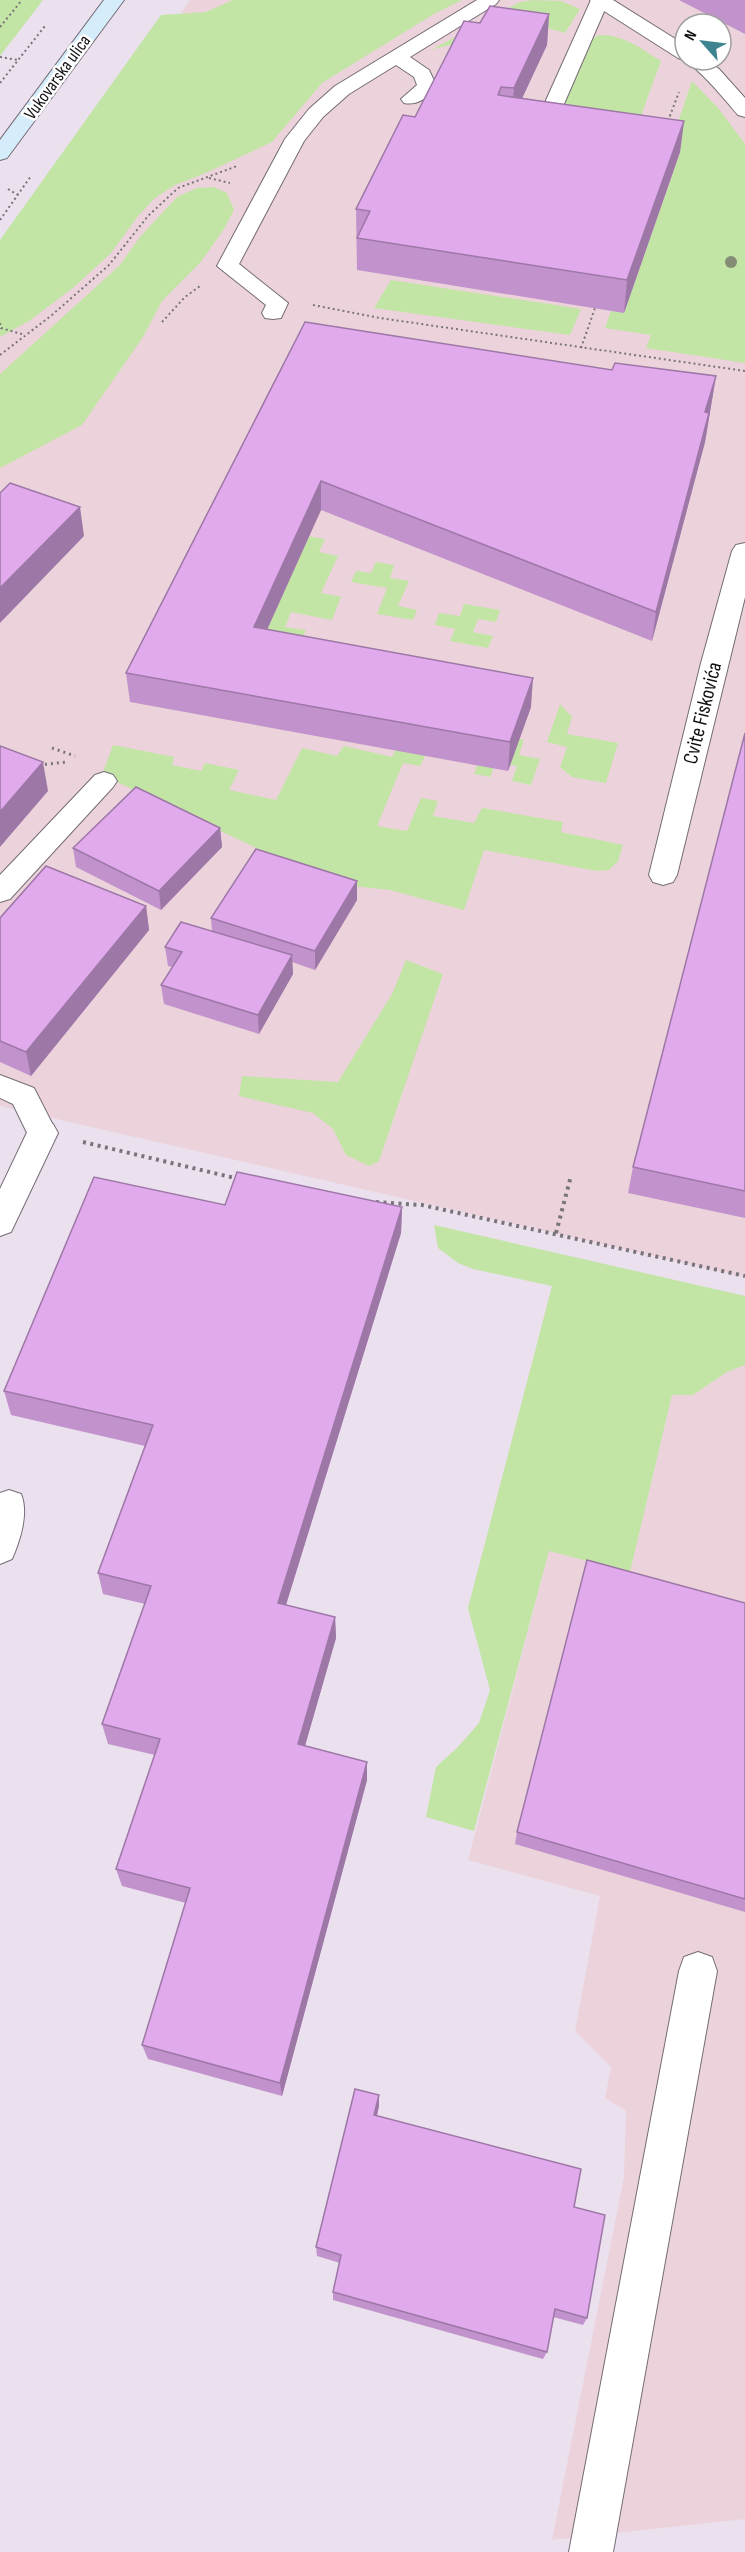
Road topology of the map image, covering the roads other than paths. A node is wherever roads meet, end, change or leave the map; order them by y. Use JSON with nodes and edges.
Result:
{"nodes":[{"id":1,"x":114,"y":0,"type":"edge"},
{"id":2,"x":490,"y":0,"type":"edge"},
{"id":3,"x":600,"y":0,"type":"edge"},
{"id":4,"x":673,"y":46,"type":"edge"},
{"id":5,"x":396,"y":56,"type":"junction"},
{"id":6,"x":711,"y":72,"type":"edge"},
{"id":7,"x":411,"y":99,"type":"dead end"},
{"id":8,"x":745,"y":111,"type":"edge"},
{"id":9,"x":544,"y":127,"type":"edge"},
{"id":10,"x":0,"y":154,"type":"edge"},
{"id":11,"x":273,"y":313,"type":"dead end"},
{"id":12,"x":745,"y":551,"type":"edge"},
{"id":13,"x":104,"y":781,"type":"dead end"},
{"id":14,"x":663,"y":875,"type":"dead end"},
{"id":15,"x":0,"y":892,"type":"edge"},
{"id":16,"x":0,"y":1086,"type":"edge"},
{"id":17,"x":42,"y":1133,"type":"joint"},
{"id":18,"x":0,"y":1223,"type":"edge"},
{"id":19,"x":9,"y":1505,"type":"dead end"},
{"id":20,"x":0,"y":1548,"type":"edge"},
{"id":21,"x":698,"y":1971,"type":"dead end"},
{"id":22,"x":591,"y":2552,"type":"edge"}],
"edges":[{"from":1,"to":10,"type":"street","name":"Vukovarska ulica"},
{"from":2,"to":5,"type":"lane"},
{"from":3,"to":4,"type":"street"},
{"from":3,"to":9,"type":"lane"},
{"from":5,"to":7,"type":"lane"},
{"from":5,"to":11,"type":"lane"},
{"from":6,"to":8,"type":"street"},
{"from":12,"to":14,"type":"street","name":"Cvite Fiskovića"},
{"from":13,"to":15,"type":"lane"},
{"from":16,"to":17,"type":"lane"},
{"from":17,"to":18,"type":"street"},
{"from":19,"to":20,"type":"lane"},
{"from":21,"to":22,"type":"lane"}]}
